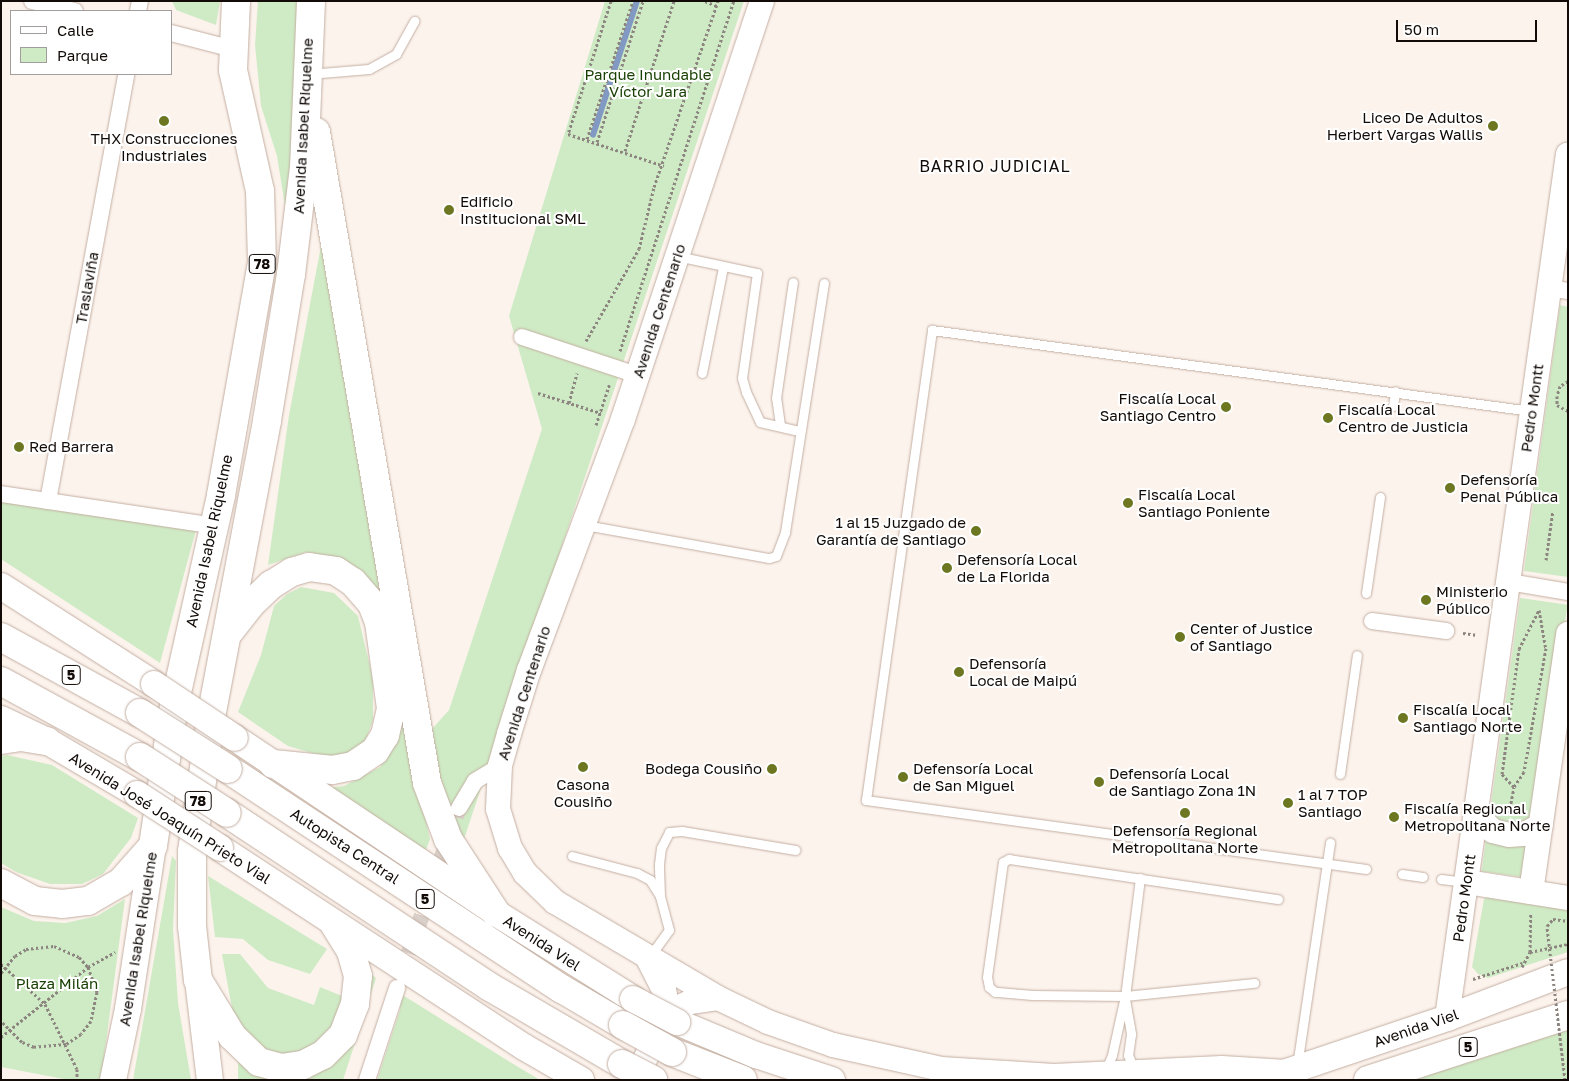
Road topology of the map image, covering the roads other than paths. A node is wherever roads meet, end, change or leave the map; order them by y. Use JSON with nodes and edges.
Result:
{"nodes":[{"id":1,"x":32,"y":1,"type":"edge"},
{"id":2,"x":236,"y":1,"type":"edge"},
{"id":3,"x":311,"y":1,"type":"edge"},
{"id":4,"x":762,"y":1,"type":"edge"},
{"id":5,"x":71,"y":10,"type":"edge"},
{"id":6,"x":414,"y":22,"type":"dead end"},
{"id":7,"x":172,"y":33,"type":"edge"},
{"id":8,"x":232,"y":49,"type":"junction"},
{"id":9,"x":306,"y":70,"type":"junction"},
{"id":10,"x":126,"y":75,"type":"edge"},
{"id":11,"x":1568,"y":154,"type":"edge"},
{"id":12,"x":677,"y":256,"type":"junction"},
{"id":13,"x":723,"y":267,"type":"junction"},
{"id":14,"x":793,"y":282,"type":"dead end"},
{"id":15,"x":824,"y":283,"type":"dead end"},
{"id":16,"x":1558,"y":290,"type":"edge"},
{"id":17,"x":522,"y":337,"type":"dead end"},
{"id":18,"x":702,"y":373,"type":"dead end"},
{"id":19,"x":637,"y":375,"type":"junction"},
{"id":20,"x":1395,"y":391,"type":"junction"},
{"id":21,"x":1393,"y":406,"type":"dead end"},
{"id":22,"x":1532,"y":411,"type":"junction"},
{"id":23,"x":780,"y":425,"type":"junction"},
{"id":24,"x":799,"y":431,"type":"junction"},
{"id":25,"x":1,"y":494,"type":"edge"},
{"id":26,"x":1380,"y":497,"type":"dead end"},
{"id":27,"x":48,"y":501,"type":"junction"},
{"id":28,"x":585,"y":525,"type":"junction"},
{"id":29,"x":214,"y":526,"type":"junction"},
{"id":30,"x":1508,"y":582,"type":"junction"},
{"id":31,"x":1,"y":586,"type":"edge"},
{"id":32,"x":1568,"y":592,"type":"edge"},
{"id":33,"x":1366,"y":593,"type":"dead end"},
{"id":34,"x":1372,"y":621,"type":"dead end"},
{"id":35,"x":1446,"y":631,"type":"dead end"},
{"id":36,"x":1568,"y":634,"type":"edge"},
{"id":37,"x":1,"y":637,"type":"edge"},
{"id":38,"x":225,"y":638,"type":"junction"},
{"id":39,"x":1357,"y":655,"type":"dead end"},
{"id":40,"x":1,"y":681,"type":"edge"},
{"id":41,"x":1,"y":720,"type":"edge"},
{"id":42,"x":1,"y":740,"type":"edge"},
{"id":43,"x":46,"y":741,"type":"junction"},
{"id":44,"x":274,"y":764,"type":"junction"},
{"id":45,"x":500,"y":766,"type":"junction"},
{"id":46,"x":1340,"y":774,"type":"dead end"},
{"id":47,"x":459,"y":808,"type":"tunnel mouth"},
{"id":48,"x":1476,"y":816,"type":"junction"},
{"id":49,"x":1541,"y":825,"type":"junction"},
{"id":50,"x":1330,"y":842,"type":"dead end"},
{"id":51,"x":153,"y":846,"type":"junction"},
{"id":52,"x":795,"y":850,"type":"dead end"},
{"id":53,"x":572,"y":856,"type":"dead end"},
{"id":54,"x":1326,"y":865,"type":"junction"},
{"id":55,"x":1366,"y":869,"type":"dead end"},
{"id":56,"x":1402,"y":874,"type":"dead end"},
{"id":57,"x":1423,"y":877,"type":"dead end"},
{"id":58,"x":1140,"y":878,"type":"junction"},
{"id":59,"x":1441,"y":879,"type":"dead end"},
{"id":60,"x":1467,"y":882,"type":"junction"},
{"id":61,"x":1,"y":883,"type":"edge"},
{"id":62,"x":1531,"y":892,"type":"junction"},
{"id":63,"x":660,"y":896,"type":"junction"},
{"id":64,"x":1568,"y":898,"type":"edge"},
{"id":65,"x":1278,"y":899,"type":"dead end"},
{"id":66,"x":496,"y":913,"type":"junction"},
{"id":67,"x":335,"y":925,"type":"junction"},
{"id":68,"x":648,"y":959,"type":"junction"},
{"id":69,"x":1568,"y":972,"type":"edge"},
{"id":70,"x":198,"y":980,"type":"junction"},
{"id":71,"x":1254,"y":983,"type":"dead end"},
{"id":72,"x":397,"y":988,"type":"tunnel mouth"},
{"id":73,"x":1124,"y":996,"type":"junction"},
{"id":74,"x":718,"y":998,"type":"junction"},
{"id":75,"x":1568,"y":1015,"type":"edge"},
{"id":76,"x":673,"y":1017,"type":"junction"},
{"id":77,"x":1447,"y":1018,"type":"junction"},
{"id":78,"x":628,"y":1072,"type":"edge"},
{"id":79,"x":1136,"y":1073,"type":"junction"},
{"id":80,"x":1103,"y":1074,"type":"junction"},
{"id":81,"x":1282,"y":1074,"type":"edge"},
{"id":82,"x":113,"y":1080,"type":"edge"},
{"id":83,"x":210,"y":1080,"type":"edge"},
{"id":84,"x":367,"y":1080,"type":"edge"},
{"id":85,"x":581,"y":1080,"type":"edge"},
{"id":86,"x":652,"y":1080,"type":"edge"},
{"id":87,"x":743,"y":1080,"type":"edge"},
{"id":88,"x":832,"y":1080,"type":"edge"},
{"id":89,"x":1368,"y":1080,"type":"edge"}],
"edges":[{"from":1,"to":5,"type":"street"},
{"from":2,"to":8,"type":"highway","name":"Avenida Isabel Riquelme","number":"78"},
{"from":3,"to":9,"type":"highway","name":"Avenida Isabel Riquelme","number":"78"},
{"from":4,"to":12,"type":"street","name":"Avenida Centenario"},
{"from":6,"to":9,"type":"lane"},
{"from":7,"to":8,"type":"street"},
{"from":8,"to":29,"type":"highway","name":"Avenida Isabel Riquelme","number":"78"},
{"from":9,"to":38,"type":"highway","name":"Avenida Isabel Riquelme","number":"78"},
{"from":9,"to":66,"type":"highway"},
{"from":10,"to":27,"type":"street","name":"Traslaviña"},
{"from":11,"to":16,"type":"street","name":"Pedro Montt"},
{"from":12,"to":13,"type":"lane"},
{"from":12,"to":19,"type":"street","name":"Avenida Centenario"},
{"from":13,"to":18,"type":"lane"},
{"from":13,"to":23,"type":"lane"},
{"from":14,"to":23,"type":"lane"},
{"from":15,"to":24,"type":"lane"},
{"from":16,"to":22,"type":"street","name":"Pedro Montt"},
{"from":17,"to":19,"type":"street"},
{"from":19,"to":28,"type":"street","name":"Avenida Centenario"},
{"from":20,"to":21,"type":"lane"},
{"from":20,"to":22,"type":"lane"},
{"from":20,"to":54,"type":"lane"},
{"from":22,"to":30,"type":"street","name":"Pedro Montt"},
{"from":23,"to":24,"type":"lane"},
{"from":24,"to":28,"type":"lane"},
{"from":25,"to":27,"type":"street"},
{"from":26,"to":33,"type":"lane"},
{"from":27,"to":29,"type":"street"},
{"from":28,"to":45,"type":"street","name":"Avenida Centenario"},
{"from":29,"to":51,"type":"highway","name":"Avenida Isabel Riquelme","number":"78"},
{"from":30,"to":32,"type":"street"},
{"from":30,"to":48,"type":"street","name":"Pedro Montt"},
{"from":31,"to":44,"type":"main road","bridge":true},
{"from":34,"to":35,"type":"street"},
{"from":36,"to":49,"type":"street"},
{"from":37,"to":87,"type":"highway","name":"Autopista Central","number":"5","bridge":true},
{"from":38,"to":44,"type":"highway"},
{"from":38,"to":70,"type":"highway","name":"Avenida Isabel Riquelme","number":"78"},
{"from":39,"to":46,"type":"lane"},
{"from":40,"to":78,"type":"highway","bridge":true},
{"from":41,"to":43,"type":"main road","name":"Avenida José Joaquín Prieto Vial"},
{"from":42,"to":43,"type":"highway"},
{"from":43,"to":67,"type":"main road","name":"Avenida José Joaquín Prieto Vial","bridge":true},
{"from":44,"to":66,"type":"main road","name":"Avenida Viel"},
{"from":45,"to":47,"type":"street"},
{"from":45,"to":68,"type":"street","name":"Avenida Centenario"},
{"from":48,"to":49,"type":"street"},
{"from":48,"to":60,"type":"street","name":"Pedro Montt"},
{"from":49,"to":62,"type":"street"},
{"from":50,"to":54,"type":"lane"},
{"from":51,"to":61,"type":"highway"},
{"from":51,"to":82,"type":"main road","name":"Avenida Isabel Riquelme"},
{"from":52,"to":63,"type":"lane"},
{"from":53,"to":63,"type":"lane"},
{"from":54,"to":55,"type":"lane"},
{"from":54,"to":81,"type":"lane"},
{"from":56,"to":57,"type":"lane"},
{"from":58,"to":65,"type":"lane"},
{"from":58,"to":73,"type":"lane"},
{"from":58,"to":73,"type":"lane"},
{"from":59,"to":60,"type":"lane"},
{"from":60,"to":62,"type":"street"},
{"from":60,"to":77,"type":"street","name":"Pedro Montt"},
{"from":62,"to":64,"type":"street"},
{"from":63,"to":68,"type":"lane"},
{"from":66,"to":76,"type":"main road","name":"Avenida Viel","bridge":true},
{"from":67,"to":70,"type":"highway"},
{"from":67,"to":85,"type":"main road"},
{"from":68,"to":74,"type":"street","name":"Avenida Centenario"},
{"from":68,"to":76,"type":"street"},
{"from":69,"to":77,"type":"main road","name":"Avenida Viel"},
{"from":70,"to":83,"type":"main road","name":"Avenida Isabel Riquelme"},
{"from":71,"to":73,"type":"lane"},
{"from":72,"to":84,"type":"street"},
{"from":73,"to":79,"type":"lane"},
{"from":73,"to":80,"type":"lane"},
{"from":74,"to":76,"type":"street"},
{"from":74,"to":80,"type":"street","name":"Avenida Centenario"},
{"from":75,"to":89,"type":"highway","number":"5"},
{"from":76,"to":78,"type":"street"},
{"from":76,"to":88,"type":"main road","name":"Avenida Viel"},
{"from":77,"to":81,"type":"main road","name":"Avenida Viel"},
{"from":78,"to":86,"type":"highway","bridge":true},
{"from":79,"to":80,"type":"street","name":"Avenida Centenario"},
{"from":79,"to":81,"type":"street","name":"Avenida Centenario"}]}
